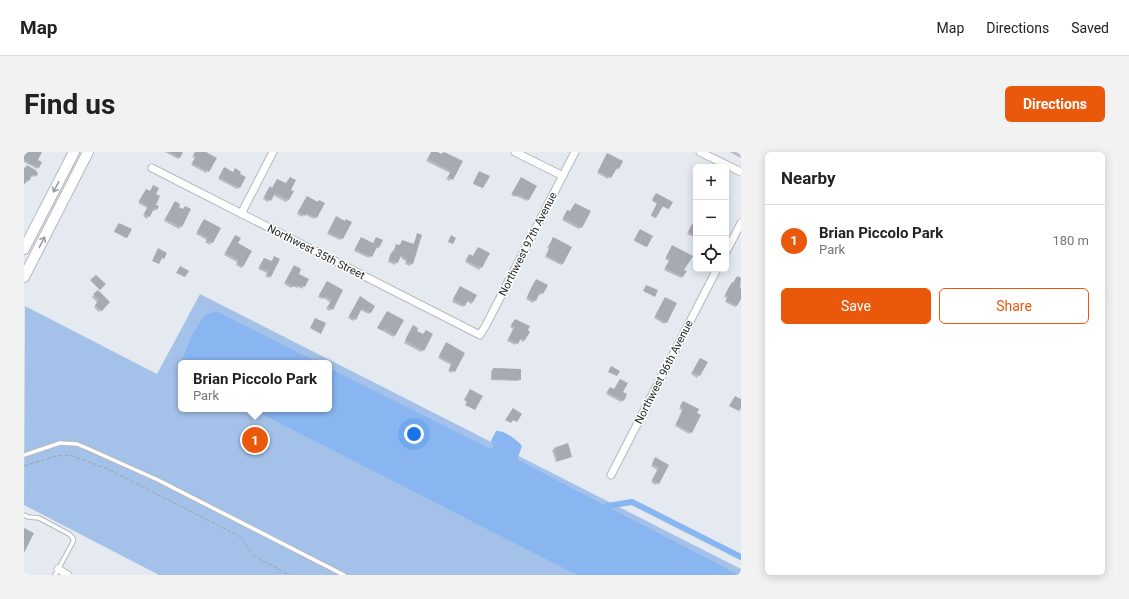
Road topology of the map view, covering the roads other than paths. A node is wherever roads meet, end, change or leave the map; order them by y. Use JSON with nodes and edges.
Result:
{"nodes":[{"id":1,"x":74,"y":152,"type":"edge"},
{"id":2,"x":88,"y":152,"type":"edge"},
{"id":3,"x":273,"y":152,"type":"edge"},
{"id":4,"x":516,"y":152,"type":"edge"},
{"id":5,"x":575,"y":152,"type":"edge"},
{"id":6,"x":700,"y":152,"type":"edge"},
{"id":7,"x":152,"y":168,"type":"dead end"},
{"id":8,"x":741,"y":172,"type":"edge"},
{"id":9,"x":563,"y":176,"type":"junction"},
{"id":10,"x":241,"y":214,"type":"junction"},
{"id":11,"x":741,"y":223,"type":"edge"},
{"id":12,"x":729,"y":246,"type":"edge"},
{"id":13,"x":24,"y":249,"type":"edge"},
{"id":14,"x":715,"y":272,"type":"edge"},
{"id":15,"x":24,"y":277,"type":"edge"},
{"id":16,"x":480,"y":335,"type":"joint"},
{"id":17,"x":24,"y":455,"type":"edge"},
{"id":18,"x":612,"y":475,"type":"dead end"},
{"id":19,"x":24,"y":514,"type":"edge"},
{"id":20,"x":57,"y":572,"type":"edge"},
{"id":21,"x":68,"y":575,"type":"edge"},
{"id":22,"x":344,"y":575,"type":"edge"}],
"edges":[{"from":1,"to":13,"type":"main road","one_way":true},
{"from":15,"to":2,"type":"main road","one_way":true},
{"from":3,"to":10,"type":"street"},
{"from":4,"to":9,"type":"street"},
{"from":5,"to":9,"type":"street","name":"Northwest 97th Avenue"},
{"from":6,"to":8,"type":"street"},
{"from":7,"to":10,"type":"street","name":"Northwest 35th Street"},
{"from":9,"to":16,"type":"street","name":"Northwest 97th Avenue"},
{"from":10,"to":16,"type":"street","name":"Northwest 35th Street"},
{"from":11,"to":12,"type":"street"},
{"from":14,"to":18,"type":"street","name":"Northwest 96th Avenue"},
{"from":17,"to":22,"type":"lane"},
{"from":19,"to":20,"type":"lane"},
{"from":20,"to":21,"type":"street"}]}
